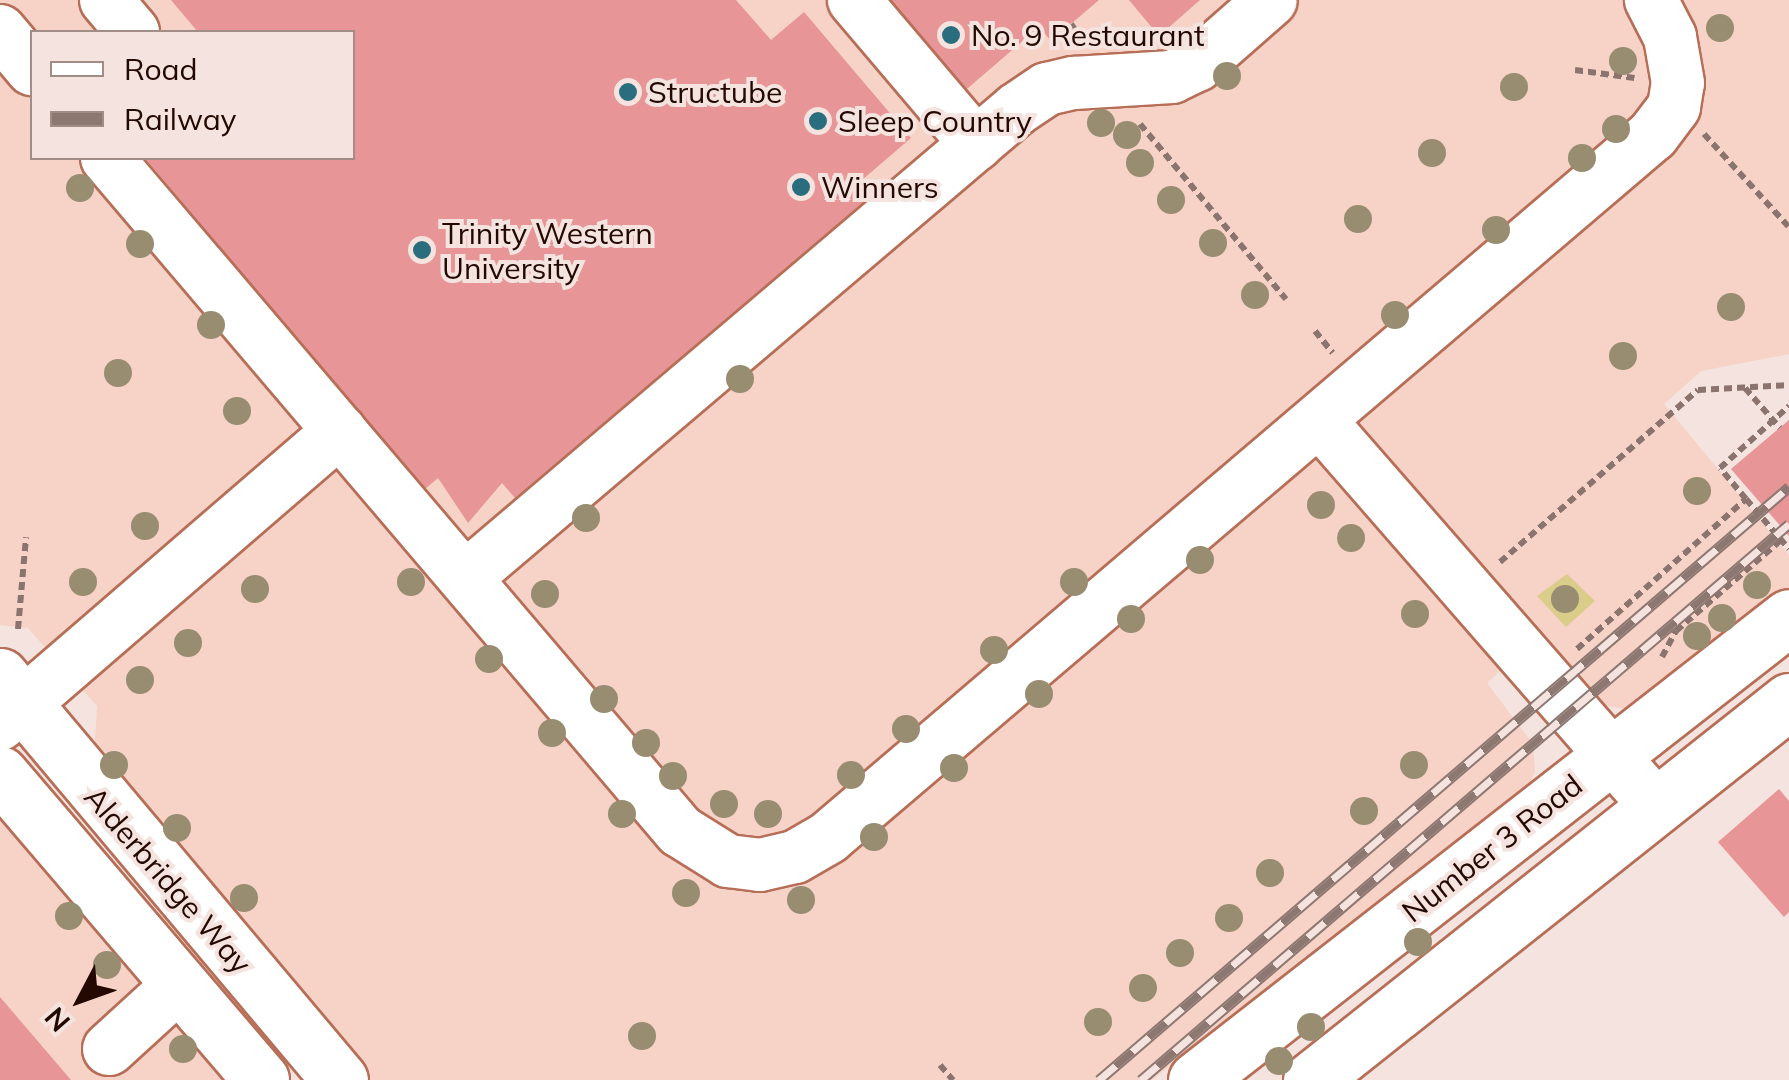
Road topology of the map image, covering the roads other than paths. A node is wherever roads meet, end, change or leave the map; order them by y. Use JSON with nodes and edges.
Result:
{"nodes":[{"id":1,"x":106,"y":0,"type":"edge"},
{"id":2,"x":854,"y":0,"type":"edge"},
{"id":3,"x":1271,"y":0,"type":"edge"},
{"id":4,"x":1651,"y":0,"type":"edge"},
{"id":5,"x":131,"y":30,"type":"edge"},
{"id":6,"x":0,"y":31,"type":"edge"},
{"id":7,"x":30,"y":67,"type":"edge"},
{"id":8,"x":976,"y":144,"type":"junction"},
{"id":9,"x":110,"y":160,"type":"edge"},
{"id":10,"x":1319,"y":420,"type":"junction"},
{"id":11,"x":340,"y":431,"type":"junction"},
{"id":12,"x":465,"y":578,"type":"junction"},
{"id":13,"x":1789,"y":617,"type":"edge"},
{"id":14,"x":10,"y":683,"type":"edge"},
{"id":15,"x":1789,"y":701,"type":"edge"},
{"id":16,"x":1610,"y":756,"type":"junction"},
{"id":17,"x":0,"y":774,"type":"edge"},
{"id":18,"x":1656,"y":806,"type":"junction"},
{"id":19,"x":178,"y":986,"type":"junction"},
{"id":20,"x":109,"y":1049,"type":"dead end"},
{"id":21,"x":261,"y":1080,"type":"edge"},
{"id":22,"x":340,"y":1080,"type":"edge"},
{"id":23,"x":1196,"y":1080,"type":"edge"},
{"id":24,"x":1311,"y":1080,"type":"edge"}],
"edges":[{"from":1,"to":5,"type":"lane"},
{"from":2,"to":8,"type":"lane"},
{"from":3,"to":8,"type":"lane"},
{"from":4,"to":10,"type":"lane"},
{"from":6,"to":7,"type":"lane"},
{"from":8,"to":12,"type":"lane"},
{"from":9,"to":11,"type":"lane"},
{"from":10,"to":12,"type":"lane"},
{"from":10,"to":16,"type":"lane"},
{"from":11,"to":12,"type":"lane"},
{"from":11,"to":14,"type":"lane"},
{"from":13,"to":16,"type":"main road","name":"Number 3 Road"},
{"from":14,"to":22,"type":"main road","name":"Alderbridge Way"},
{"from":15,"to":18,"type":"main road"},
{"from":16,"to":18,"type":"lane"},
{"from":16,"to":23,"type":"main road","name":"Number 3 Road"},
{"from":17,"to":19,"type":"main road","name":"Alderbridge Way"},
{"from":18,"to":24,"type":"main road"},
{"from":19,"to":20,"type":"lane"},
{"from":19,"to":21,"type":"main road","name":"Alderbridge Way"}]}
